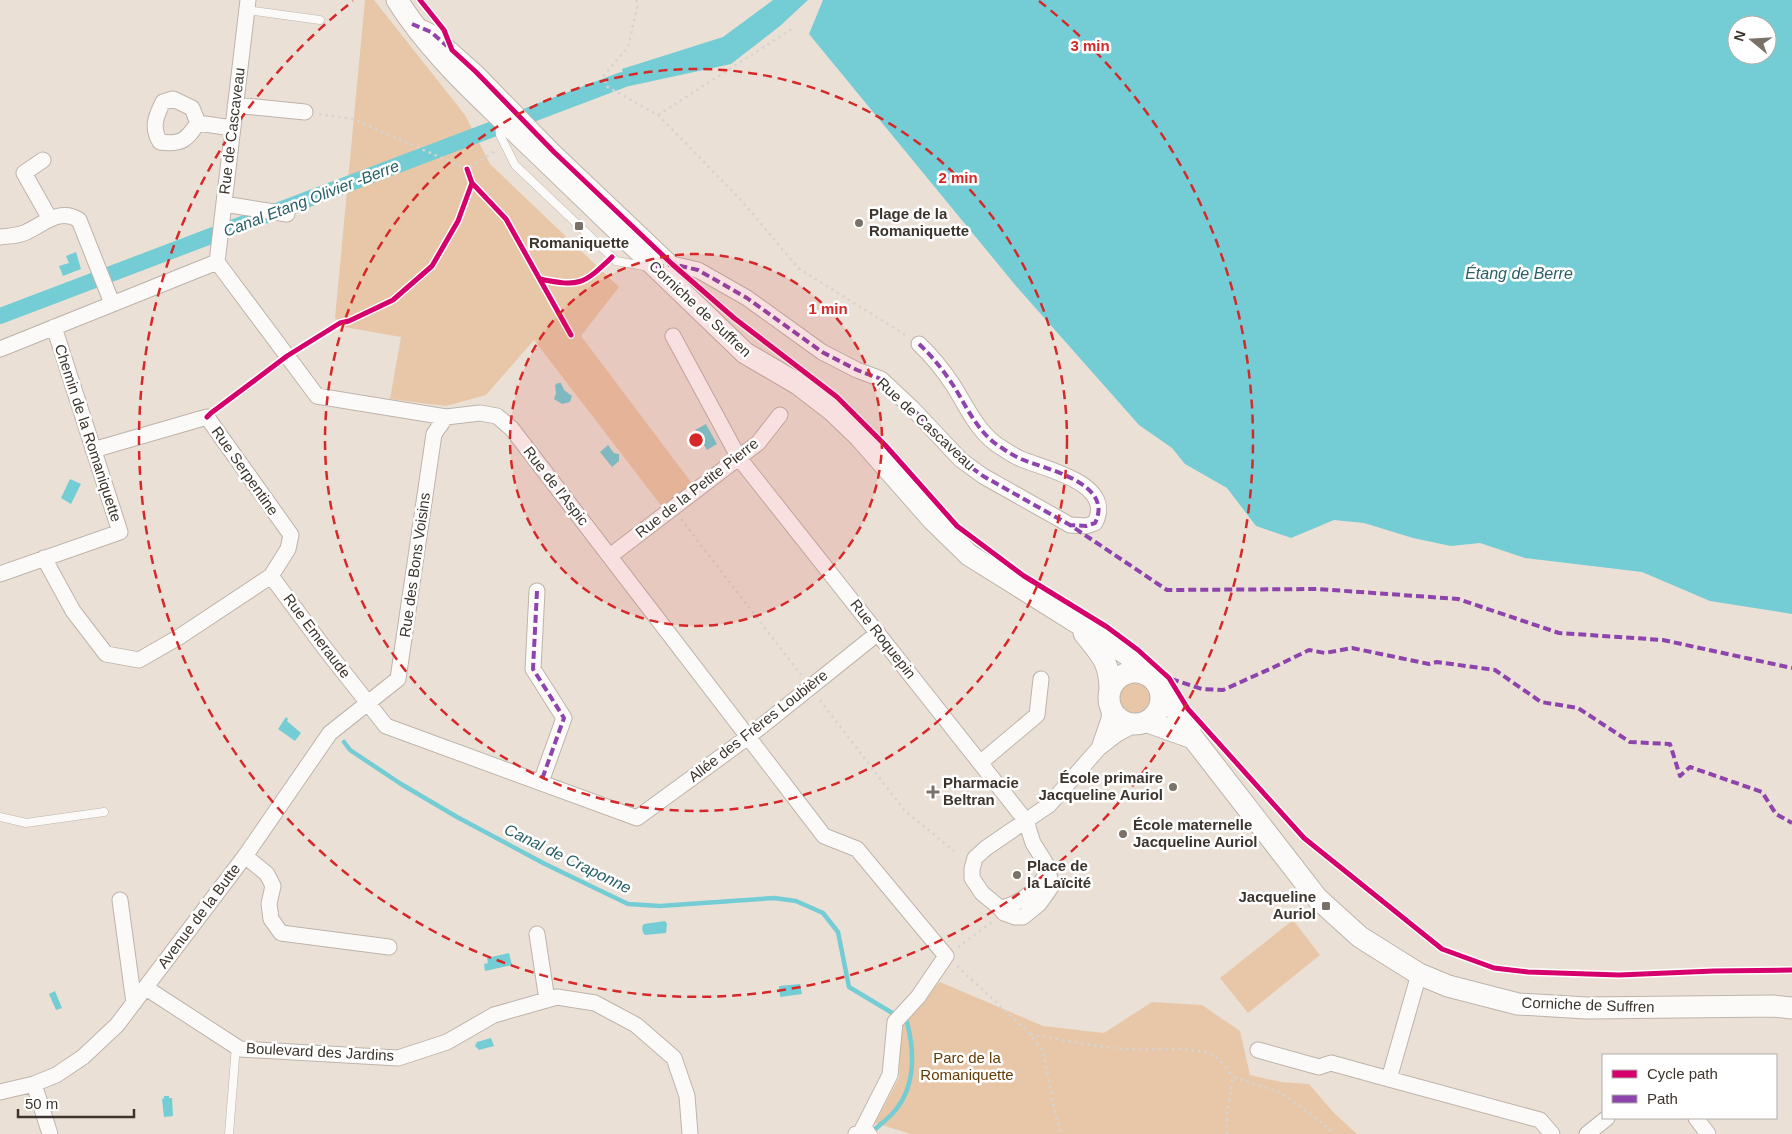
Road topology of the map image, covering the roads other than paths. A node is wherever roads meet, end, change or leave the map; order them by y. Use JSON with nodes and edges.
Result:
{"nodes":[{"id":1,"x":397,"y":0,"type":"edge"},
{"id":2,"x":247,"y":5,"type":"edge"},
{"id":3,"x":320,"y":20,"type":"dead end"},
{"id":4,"x":412,"y":24,"type":"junction"},
{"id":5,"x":235,"y":105,"type":"junction"},
{"id":6,"x":305,"y":112,"type":"road end"},
{"id":7,"x":498,"y":115,"type":"junction"},
{"id":8,"x":198,"y":123,"type":"dead end"},
{"id":9,"x":232,"y":128,"type":"junction"},
{"id":10,"x":43,"y":160,"type":"dead end"},
{"id":11,"x":224,"y":204,"type":"junction"},
{"id":12,"x":287,"y":214,"type":"dead end"},
{"id":13,"x":50,"y":219,"type":"junction"},
{"id":14,"x":0,"y":237,"type":"edge"},
{"id":15,"x":217,"y":262,"type":"junction"},
{"id":16,"x":664,"y":266,"type":"junction"},
{"id":17,"x":112,"y":303,"type":"junction"},
{"id":18,"x":54,"y":327,"type":"junction"},
{"id":19,"x":673,"y":336,"type":"dead end"},
{"id":20,"x":919,"y":344,"type":"road end"},
{"id":21,"x":0,"y":349,"type":"edge"},
{"id":22,"x":780,"y":415,"type":"dead end"},
{"id":23,"x":446,"y":417,"type":"junction"},
{"id":24,"x":93,"y":450,"type":"junction"},
{"id":25,"x":740,"y":458,"type":"junction"},
{"id":26,"x":610,"y":556,"type":"junction"},
{"id":27,"x":44,"y":558,"type":"junction"},
{"id":28,"x":0,"y":574,"type":"edge"},
{"id":29,"x":271,"y":576,"type":"junction"},
{"id":30,"x":537,"y":591,"type":"dead end"},
{"id":31,"x":1077,"y":623,"type":"junction"},
{"id":32,"x":878,"y":633,"type":"junction"},
{"id":33,"x":1041,"y":679,"type":"dead end"},
{"id":34,"x":1156,"y":683,"type":"junction"},
{"id":35,"x":1110,"y":698,"type":"junction"},
{"id":36,"x":368,"y":702,"type":"junction"},
{"id":37,"x":1141,"y":723,"type":"junction"},
{"id":38,"x":748,"y":737,"type":"junction"},
{"id":39,"x":1193,"y":738,"type":"junction"},
{"id":40,"x":1099,"y":748,"type":"junction"},
{"id":41,"x":980,"y":763,"type":"junction"},
{"id":42,"x":541,"y":782,"type":"junction"},
{"id":43,"x":104,"y":812,"type":"dead end"},
{"id":44,"x":0,"y":817,"type":"edge"},
{"id":45,"x":637,"y":818,"type":"joint"},
{"id":46,"x":1026,"y":821,"type":"junction"},
{"id":47,"x":245,"y":856,"type":"junction"},
{"id":48,"x":120,"y":900,"type":"dead end"},
{"id":49,"x":537,"y":934,"type":"dead end"},
{"id":50,"x":389,"y":947,"type":"dead end"},
{"id":51,"x":1419,"y":974,"type":"junction"},
{"id":52,"x":146,"y":988,"type":"junction"},
{"id":53,"x":547,"y":1000,"type":"junction"},
{"id":54,"x":134,"y":1003,"type":"junction"},
{"id":55,"x":1792,"y":1008,"type":"edge"},
{"id":56,"x":236,"y":1046,"type":"junction"},
{"id":57,"x":1258,"y":1050,"type":"dead end"},
{"id":58,"x":1390,"y":1079,"type":"junction"},
{"id":59,"x":34,"y":1084,"type":"junction"},
{"id":60,"x":0,"y":1092,"type":"edge"},
{"id":61,"x":1606,"y":1119,"type":"edge"},
{"id":62,"x":1697,"y":1119,"type":"edge"},
{"id":63,"x":865,"y":1130,"type":"edge"},
{"id":64,"x":50,"y":1134,"type":"edge"},
{"id":65,"x":229,"y":1134,"type":"edge"},
{"id":66,"x":690,"y":1134,"type":"edge"},
{"id":67,"x":1552,"y":1134,"type":"edge"},
{"id":68,"x":1587,"y":1134,"type":"edge"},
{"id":69,"x":1708,"y":1134,"type":"edge"}],
"edges":[{"from":1,"to":4,"type":"main road","name":"Corniche de Suffren"},
{"from":2,"to":3,"type":"lane"},
{"from":2,"to":5,"type":"street","name":"Rue de Cascaveau"},
{"from":4,"to":7,"type":"main road","name":"Corniche de Suffren"},
{"from":4,"to":16,"type":"street"},
{"from":5,"to":6,"type":"street"},
{"from":5,"to":9,"type":"street","name":"Rue de Cascaveau"},
{"from":7,"to":16,"type":"main road","name":"Corniche de Suffren"},
{"from":7,"to":16,"type":"lane"},
{"from":8,"to":9,"type":"street"},
{"from":9,"to":11,"type":"street","name":"Rue de Cascaveau"},
{"from":10,"to":13,"type":"street"},
{"from":11,"to":12,"type":"street"},
{"from":11,"to":15,"type":"street","name":"Rue de Cascaveau"},
{"from":13,"to":14,"type":"street"},
{"from":13,"to":17,"type":"street"},
{"from":15,"to":17,"type":"street"},
{"from":15,"to":23,"type":"street","name":"Rue de l'Aspic"},
{"from":16,"to":20,"type":"street","name":"Rue de Cascaveau"},
{"from":16,"to":31,"type":"main road","name":"Corniche de Suffren"},
{"from":17,"to":18,"type":"street"},
{"from":18,"to":21,"type":"street"},
{"from":18,"to":24,"type":"street","name":"Chemin de la Romaniquette"},
{"from":19,"to":25,"type":"street","name":"Rue Roquepin"},
{"from":22,"to":25,"type":"street","name":"Rue de la Petite Pierre"},
{"from":23,"to":26,"type":"street","name":"Rue de l'Aspic"},
{"from":23,"to":36,"type":"street","name":"Rue des Bons Voisins"},
{"from":24,"to":27,"type":"street","name":"Chemin de la Romaniquette"},
{"from":24,"to":29,"type":"street","name":"Rue Serpentine"},
{"from":25,"to":26,"type":"street","name":"Rue de la Petite Pierre"},
{"from":25,"to":32,"type":"street","name":"Rue Roquepin"},
{"from":26,"to":38,"type":"street","name":"Rue de l'Aspic"},
{"from":27,"to":28,"type":"street","name":"Chemin de la Romaniquette"},
{"from":27,"to":29,"type":"street"},
{"from":29,"to":36,"type":"street","name":"Rue Emeraude"},
{"from":30,"to":42,"type":"street"},
{"from":31,"to":34,"type":"main road","name":"Corniche de Suffren"},
{"from":31,"to":35,"type":"main road","name":"Corniche de Suffren"},
{"from":32,"to":38,"type":"street","name":"Allée des Frères Loubière"},
{"from":32,"to":41,"type":"street","name":"Rue Roquepin"},
{"from":33,"to":41,"type":"street"},
{"from":34,"to":35,"type":"main road"},
{"from":34,"to":37,"type":"main road"},
{"from":34,"to":39,"type":"main road","name":"Corniche de Suffren"},
{"from":35,"to":37,"type":"main road"},
{"from":35,"to":40,"type":"street"},
{"from":36,"to":42,"type":"street","name":"Rue Emeraude"},
{"from":36,"to":47,"type":"street","name":"Avenue de la Butte"},
{"from":37,"to":39,"type":"main road"},
{"from":37,"to":40,"type":"street"},
{"from":38,"to":45,"type":"street","name":"Allée des Frères Loubière"},
{"from":38,"to":63,"type":"street","name":"Rue de l'Aspic"},
{"from":39,"to":51,"type":"main road","name":"Corniche de Suffren"},
{"from":40,"to":46,"type":"street"},
{"from":41,"to":46,"type":"street","name":"Rue Roquepin"},
{"from":42,"to":45,"type":"street","name":"Rue Emeraude"},
{"from":43,"to":44,"type":"lane"},
{"from":46,"to":46,"type":"street","name":"Rue Roquepin"},
{"from":47,"to":50,"type":"street"},
{"from":47,"to":52,"type":"street","name":"Avenue de la Butte"},
{"from":48,"to":54,"type":"street"},
{"from":49,"to":53,"type":"street"},
{"from":51,"to":55,"type":"main road","name":"Corniche de Suffren"},
{"from":51,"to":58,"type":"street"},
{"from":52,"to":54,"type":"street","name":"Avenue de la Butte"},
{"from":52,"to":56,"type":"street","name":"Boulevard des Jardins"},
{"from":53,"to":56,"type":"street","name":"Boulevard des Jardins"},
{"from":53,"to":66,"type":"street","name":"Boulevard des Jardins"},
{"from":54,"to":59,"type":"street","name":"Avenue de la Butte"},
{"from":56,"to":65,"type":"lane"},
{"from":57,"to":58,"type":"street"},
{"from":58,"to":67,"type":"street"},
{"from":59,"to":60,"type":"street","name":"Avenue de la Butte"},
{"from":59,"to":64,"type":"street"},
{"from":61,"to":68,"type":"street"},
{"from":62,"to":69,"type":"street"}]}
